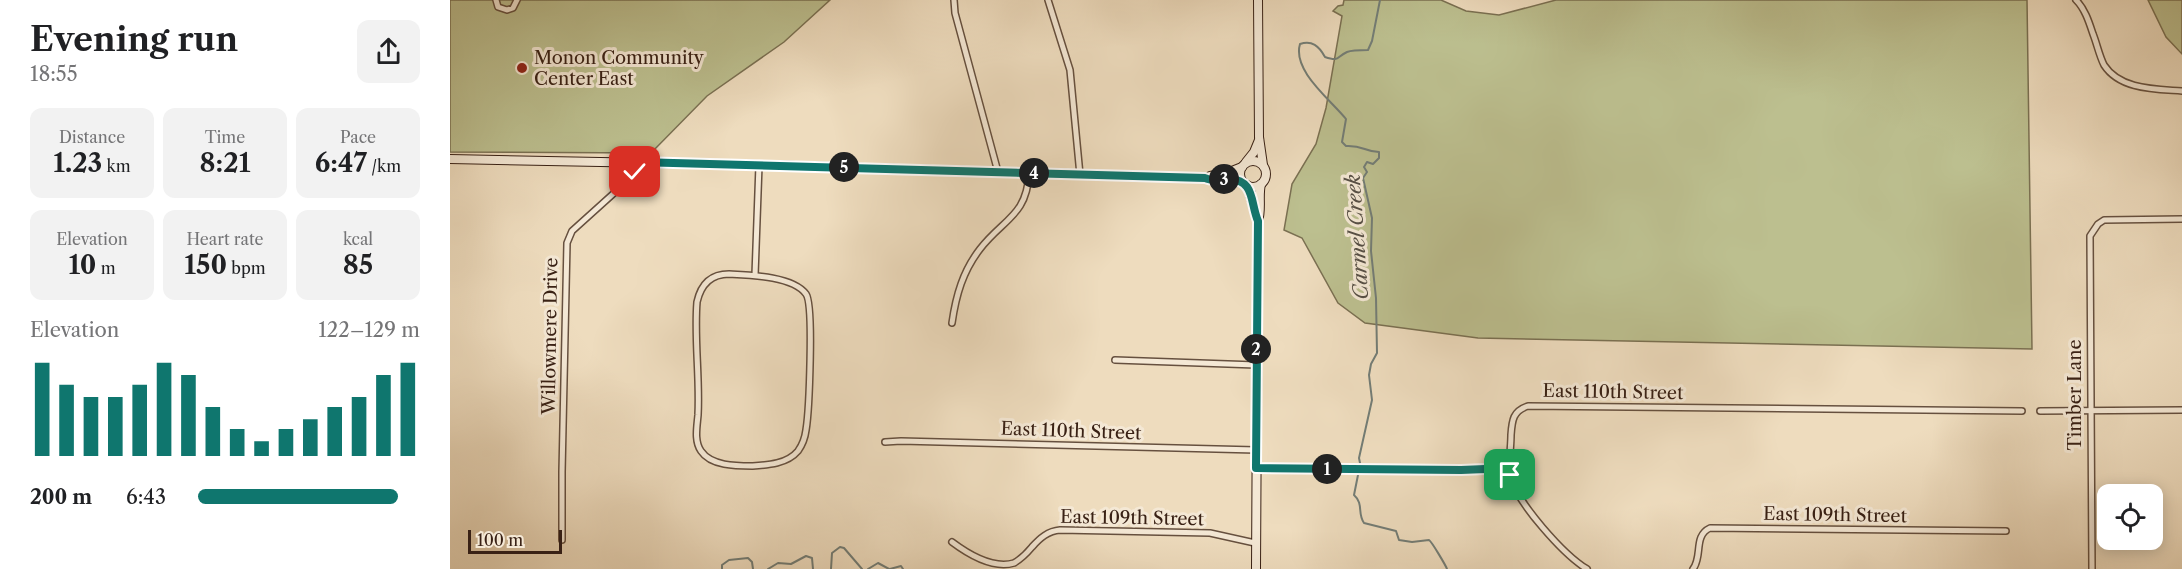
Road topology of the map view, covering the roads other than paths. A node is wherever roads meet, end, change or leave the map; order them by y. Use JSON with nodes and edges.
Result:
{"nodes":[{"id":1,"x":496,"y":0,"type":"edge"},
{"id":2,"x":517,"y":0,"type":"edge"},
{"id":3,"x":954,"y":0,"type":"edge"},
{"id":4,"x":1258,"y":0,"type":"edge"},
{"id":5,"x":2076,"y":0,"type":"edge"},
{"id":6,"x":1049,"y":2,"type":"edge"},
{"id":7,"x":2182,"y":91,"type":"edge"},
{"id":8,"x":1259,"y":140,"type":"junction"},
{"id":9,"x":450,"y":159,"type":"edge"},
{"id":10,"x":637,"y":162,"type":"junction"},
{"id":11,"x":759,"y":165,"type":"junction"},
{"id":12,"x":1244,"y":165,"type":"junction"},
{"id":13,"x":1263,"y":165,"type":"junction"},
{"id":14,"x":998,"y":172,"type":"junction"},
{"id":15,"x":1029,"y":173,"type":"junction"},
{"id":16,"x":1080,"y":175,"type":"junction"},
{"id":17,"x":1205,"y":178,"type":"junction"},
{"id":18,"x":1245,"y":183,"type":"junction"},
{"id":19,"x":1261,"y":184,"type":"junction"},
{"id":20,"x":2182,"y":219,"type":"edge"},
{"id":21,"x":1258,"y":221,"type":"junction"},
{"id":22,"x":756,"y":275,"type":"junction"},
{"id":23,"x":952,"y":323,"type":"dead end"},
{"id":24,"x":1114,"y":360,"type":"dead end"},
{"id":25,"x":1256,"y":365,"type":"junction"},
{"id":26,"x":2182,"y":410,"type":"edge"},
{"id":27,"x":2022,"y":411,"type":"dead end"},
{"id":28,"x":2040,"y":411,"type":"dead end"},
{"id":29,"x":2090,"y":412,"type":"junction"},
{"id":30,"x":885,"y":442,"type":"dead end"},
{"id":31,"x":1256,"y":450,"type":"junction"},
{"id":32,"x":1256,"y":468,"type":"junction"},
{"id":33,"x":1510,"y":468,"type":"junction"},
{"id":34,"x":2006,"y":531,"type":"dead end"},
{"id":35,"x":562,"y":540,"type":"dead end"},
{"id":36,"x":952,"y":542,"type":"dead end"},
{"id":37,"x":1256,"y":543,"type":"junction"},
{"id":38,"x":1256,"y":569,"type":"edge"},
{"id":39,"x":1587,"y":569,"type":"edge"},
{"id":40,"x":1693,"y":569,"type":"edge"},
{"id":41,"x":2092,"y":569,"type":"edge"}],
"edges":[{"from":1,"to":2,"type":"street"},
{"from":3,"to":14,"type":"street"},
{"from":4,"to":8,"type":"main road"},
{"from":5,"to":7,"type":"street"},
{"from":6,"to":16,"type":"street"},
{"from":8,"to":12,"type":"main road"},
{"from":8,"to":13,"type":"main road"},
{"from":9,"to":10,"type":"main road"},
{"from":10,"to":11,"type":"main road"},
{"from":10,"to":35,"type":"street","name":"Willowmere Drive"},
{"from":11,"to":14,"type":"main road"},
{"from":11,"to":22,"type":"street"},
{"from":12,"to":13,"type":"main road"},
{"from":12,"to":17,"type":"main road"},
{"from":12,"to":18,"type":"main road"},
{"from":13,"to":19,"type":"main road"},
{"from":14,"to":15,"type":"main road"},
{"from":15,"to":16,"type":"main road"},
{"from":15,"to":23,"type":"street"},
{"from":16,"to":17,"type":"main road"},
{"from":17,"to":18,"type":"main road"},
{"from":18,"to":19,"type":"main road"},
{"from":18,"to":21,"type":"main road"},
{"from":19,"to":21,"type":"main road"},
{"from":20,"to":29,"type":"street","name":"Timber Lane"},
{"from":21,"to":25,"type":"main road"},
{"from":22,"to":22,"type":"street"},
{"from":24,"to":25,"type":"street"},
{"from":25,"to":31,"type":"main road"},
{"from":26,"to":29,"type":"street"},
{"from":27,"to":33,"type":"street","name":"East 110th Street"},
{"from":28,"to":29,"type":"street"},
{"from":29,"to":41,"type":"street","name":"Timber Lane"},
{"from":30,"to":31,"type":"street","name":"East 110th Street"},
{"from":31,"to":32,"type":"main road"},
{"from":32,"to":33,"type":"street"},
{"from":32,"to":37,"type":"main road"},
{"from":33,"to":39,"type":"street"},
{"from":34,"to":40,"type":"street","name":"East 109th Street"},
{"from":36,"to":37,"type":"street","name":"East 109th Street"},
{"from":37,"to":38,"type":"main road"}]}
